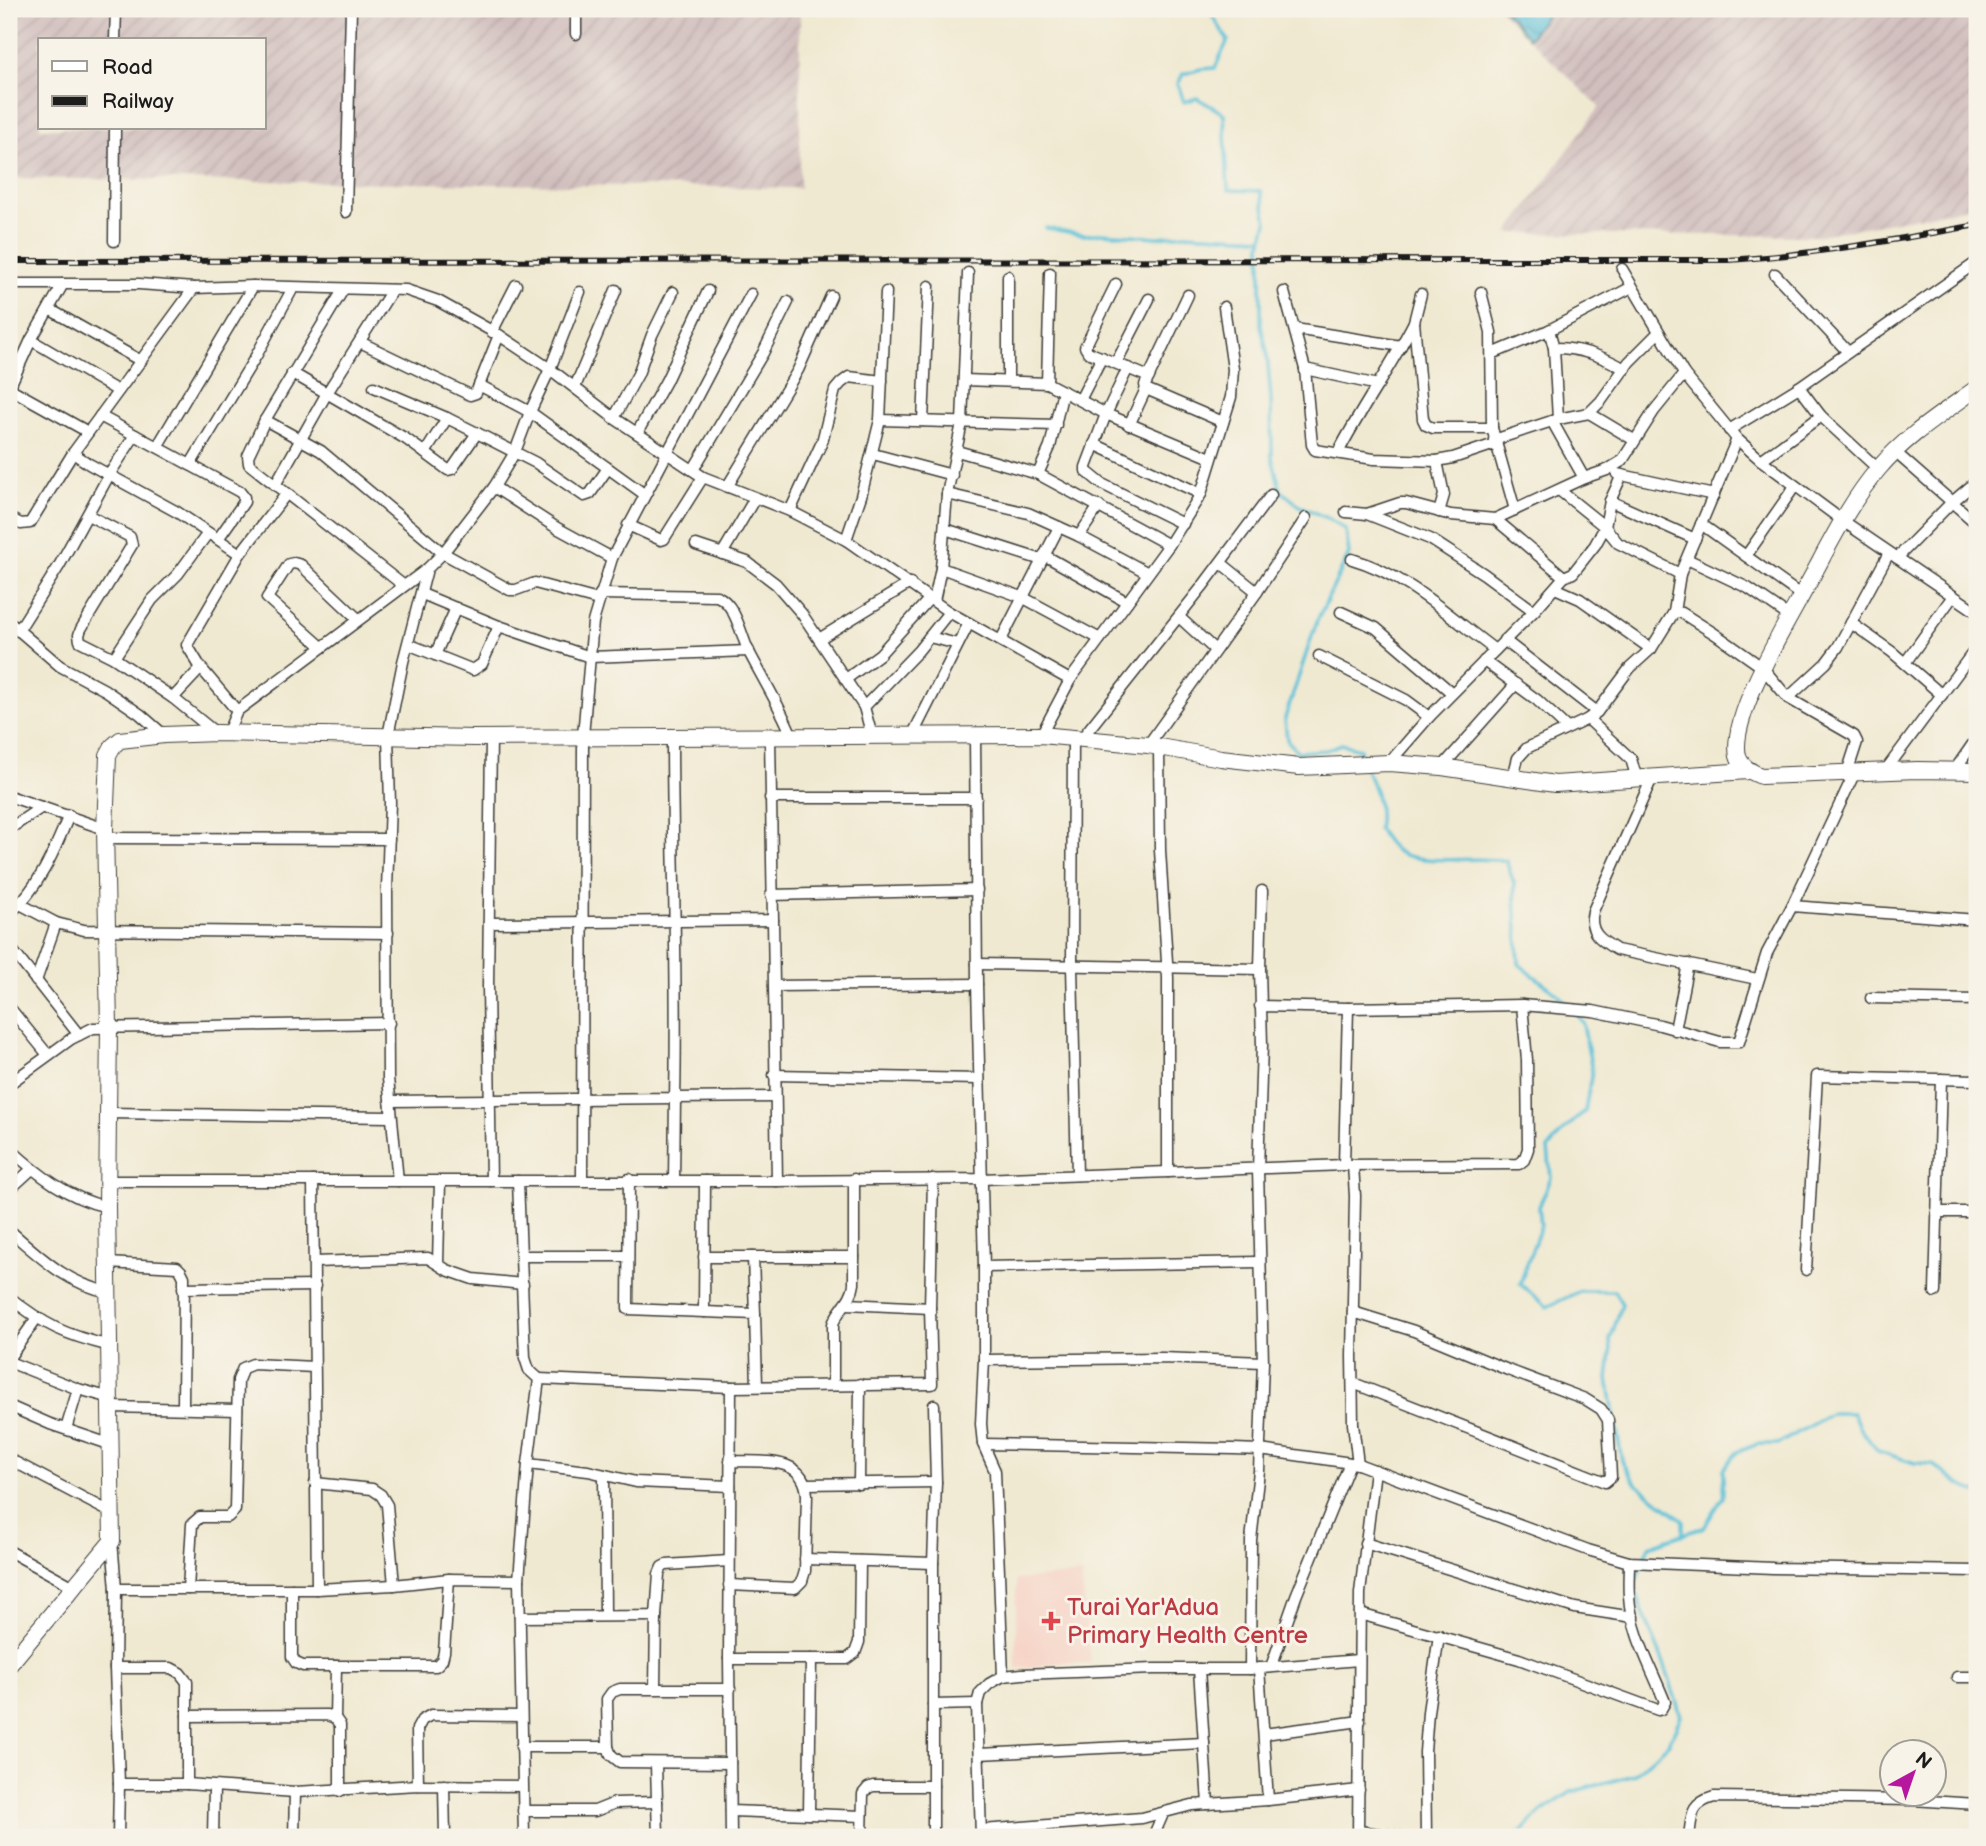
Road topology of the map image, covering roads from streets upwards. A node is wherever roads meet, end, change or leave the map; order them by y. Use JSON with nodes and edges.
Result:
{"nodes":[{"id":1,"x":116,"y":9,"type":"edge"},
{"id":2,"x":351,"y":9,"type":"edge"},
{"id":3,"x":576,"y":9,"type":"edge"},
{"id":4,"x":576,"y":34,"type":"dead end"},
{"id":5,"x":115,"y":38,"type":"edge"},
{"id":6,"x":115,"y":130,"type":"edge"},
{"id":7,"x":346,"y":212,"type":"dead end"},
{"id":8,"x":114,"y":241,"type":"dead end"},
{"id":9,"x":1977,"y":262,"type":"edge"},
{"id":10,"x":1622,"y":269,"type":"dead end"},
{"id":11,"x":968,"y":273,"type":"dead end"},
{"id":12,"x":1050,"y":273,"type":"dead end"},
{"id":13,"x":1775,"y":274,"type":"dead end"},
{"id":14,"x":1008,"y":276,"type":"dead end"},
{"id":15,"x":63,"y":284,"type":"junction"},
{"id":16,"x":1116,"y":284,"type":"dead end"},
{"id":17,"x":9,"y":285,"type":"edge"},
{"id":18,"x":516,"y":285,"type":"dead end"},
{"id":19,"x":253,"y":286,"type":"junction"},
{"id":20,"x":929,"y":286,"type":"dead end"},
{"id":21,"x":1632,"y":287,"type":"junction"},
{"id":22,"x":194,"y":288,"type":"junction"},
{"id":23,"x":293,"y":288,"type":"junction"},
{"id":24,"x":344,"y":290,"type":"junction"},
{"id":25,"x":392,"y":290,"type":"junction"},
{"id":26,"x":616,"y":290,"type":"dead end"},
{"id":27,"x":708,"y":291,"type":"dead end"},
{"id":28,"x":580,"y":292,"type":"dead end"},
{"id":29,"x":673,"y":292,"type":"dead end"},
{"id":30,"x":886,"y":292,"type":"dead end"},
{"id":31,"x":1284,"y":292,"type":"dead end"},
{"id":32,"x":1481,"y":292,"type":"dead end"},
{"id":33,"x":751,"y":294,"type":"dead end"},
{"id":34,"x":1420,"y":294,"type":"dead end"},
{"id":35,"x":1188,"y":295,"type":"dead end"},
{"id":36,"x":831,"y":296,"type":"dead end"},
{"id":37,"x":1149,"y":299,"type":"dead end"},
{"id":38,"x":788,"y":302,"type":"dead end"},
{"id":39,"x":1224,"y":307,"type":"dead end"},
{"id":40,"x":49,"y":309,"type":"junction"},
{"id":41,"x":1413,"y":322,"type":"junction"},
{"id":42,"x":1295,"y":329,"type":"junction"},
{"id":43,"x":1549,"y":330,"type":"junction"},
{"id":44,"x":1659,"y":332,"type":"junction"},
{"id":45,"x":496,"y":334,"type":"junction"},
{"id":46,"x":31,"y":340,"type":"junction"},
{"id":47,"x":360,"y":342,"type":"junction"},
{"id":48,"x":1401,"y":346,"type":"junction"},
{"id":49,"x":1554,"y":348,"type":"junction"},
{"id":50,"x":1848,"y":352,"type":"junction"},
{"id":51,"x":1492,"y":354,"type":"junction"},
{"id":52,"x":1102,"y":357,"type":"junction"},
{"id":53,"x":141,"y":361,"type":"junction"},
{"id":54,"x":1116,"y":363,"type":"junction"},
{"id":55,"x":1128,"y":368,"type":"junction"},
{"id":56,"x":550,"y":369,"type":"junction"},
{"id":57,"x":1305,"y":369,"type":"junction"},
{"id":58,"x":1625,"y":369,"type":"junction"},
{"id":59,"x":292,"y":373,"type":"junction"},
{"id":60,"x":1684,"y":374,"type":"junction"},
{"id":61,"x":1149,"y":377,"type":"junction"},
{"id":62,"x":964,"y":380,"type":"junction"},
{"id":63,"x":882,"y":381,"type":"junction"},
{"id":64,"x":1009,"y":381,"type":"junction"},
{"id":65,"x":1048,"y":383,"type":"junction"},
{"id":66,"x":479,"y":385,"type":"junction"},
{"id":67,"x":1378,"y":385,"type":"junction"},
{"id":68,"x":374,"y":387,"type":"dead end"},
{"id":69,"x":575,"y":387,"type":"junction"},
{"id":70,"x":1799,"y":387,"type":"junction"},
{"id":71,"x":9,"y":388,"type":"edge"},
{"id":72,"x":1977,"y":388,"type":"edge"},
{"id":73,"x":1146,"y":389,"type":"junction"},
{"id":74,"x":118,"y":391,"type":"junction"},
{"id":75,"x":1063,"y":391,"type":"junction"},
{"id":76,"x":327,"y":393,"type":"junction"},
{"id":77,"x":1080,"y":400,"type":"junction"},
{"id":78,"x":530,"y":412,"type":"junction"},
{"id":79,"x":1589,"y":413,"type":"junction"},
{"id":80,"x":1106,"y":414,"type":"junction"},
{"id":81,"x":100,"y":416,"type":"junction"},
{"id":82,"x":1821,"y":416,"type":"junction"},
{"id":83,"x":447,"y":418,"type":"junction"},
{"id":84,"x":614,"y":418,"type":"junction"},
{"id":85,"x":265,"y":420,"type":"junction"},
{"id":86,"x":880,"y":420,"type":"junction"},
{"id":87,"x":1555,"y":420,"type":"junction"},
{"id":88,"x":923,"y":421,"type":"junction"},
{"id":89,"x":1223,"y":422,"type":"junction"},
{"id":90,"x":962,"y":423,"type":"junction"},
{"id":91,"x":1056,"y":425,"type":"junction"},
{"id":92,"x":1129,"y":425,"type":"junction"},
{"id":93,"x":1492,"y":428,"type":"junction"},
{"id":94,"x":88,"y":432,"type":"junction"},
{"id":95,"x":477,"y":433,"type":"junction"},
{"id":96,"x":637,"y":433,"type":"junction"},
{"id":97,"x":135,"y":435,"type":"junction"},
{"id":98,"x":1733,"y":435,"type":"junction"},
{"id":99,"x":301,"y":439,"type":"junction"},
{"id":100,"x":1634,"y":440,"type":"junction"},
{"id":101,"x":1495,"y":442,"type":"junction"},
{"id":102,"x":1094,"y":444,"type":"junction"},
{"id":103,"x":157,"y":447,"type":"junction"},
{"id":104,"x":957,"y":451,"type":"junction"},
{"id":105,"x":515,"y":452,"type":"junction"},
{"id":106,"x":1895,"y":452,"type":"junction"},
{"id":107,"x":73,"y":453,"type":"junction"},
{"id":108,"x":425,"y":453,"type":"junction"},
{"id":109,"x":666,"y":453,"type":"junction"},
{"id":110,"x":1338,"y":453,"type":"junction"},
{"id":111,"x":873,"y":454,"type":"junction"},
{"id":112,"x":1211,"y":458,"type":"junction"},
{"id":113,"x":1761,"y":460,"type":"junction"},
{"id":114,"x":1437,"y":461,"type":"junction"},
{"id":115,"x":191,"y":465,"type":"junction"},
{"id":116,"x":608,"y":468,"type":"junction"},
{"id":117,"x":1878,"y":469,"type":"junction"},
{"id":118,"x":693,"y":470,"type":"junction"},
{"id":119,"x":1607,"y":470,"type":"junction"},
{"id":120,"x":1038,"y":474,"type":"junction"},
{"id":121,"x":109,"y":475,"type":"junction"},
{"id":122,"x":952,"y":475,"type":"junction"},
{"id":123,"x":1622,"y":475,"type":"junction"},
{"id":124,"x":703,"y":477,"type":"junction"},
{"id":125,"x":1584,"y":478,"type":"junction"},
{"id":126,"x":1977,"y":481,"type":"edge"},
{"id":127,"x":275,"y":485,"type":"junction"},
{"id":128,"x":1795,"y":486,"type":"junction"},
{"id":129,"x":727,"y":487,"type":"junction"},
{"id":130,"x":494,"y":488,"type":"junction"},
{"id":131,"x":1559,"y":491,"type":"junction"},
{"id":132,"x":287,"y":493,"type":"junction"},
{"id":133,"x":644,"y":494,"type":"junction"},
{"id":134,"x":947,"y":494,"type":"junction"},
{"id":135,"x":1201,"y":494,"type":"junction"},
{"id":136,"x":1271,"y":495,"type":"dead end"},
{"id":137,"x":1714,"y":495,"type":"junction"},
{"id":138,"x":755,"y":498,"type":"junction"},
{"id":139,"x":1610,"y":501,"type":"junction"},
{"id":140,"x":1951,"y":503,"type":"junction"},
{"id":141,"x":1098,"y":506,"type":"junction"},
{"id":142,"x":1515,"y":510,"type":"junction"},
{"id":143,"x":790,"y":511,"type":"junction"},
{"id":144,"x":1346,"y":512,"type":"dead end"},
{"id":145,"x":1439,"y":512,"type":"junction"},
{"id":146,"x":1367,"y":514,"type":"junction"},
{"id":147,"x":88,"y":515,"type":"junction"},
{"id":148,"x":9,"y":518,"type":"edge"},
{"id":149,"x":1306,"y":518,"type":"dead end"},
{"id":150,"x":1495,"y":519,"type":"junction"},
{"id":151,"x":1843,"y":521,"type":"junction"},
{"id":152,"x":1183,"y":524,"type":"junction"},
{"id":153,"x":1702,"y":524,"type":"junction"},
{"id":154,"x":1977,"y":524,"type":"edge"},
{"id":155,"x":628,"y":525,"type":"junction"},
{"id":156,"x":1059,"y":527,"type":"junction"},
{"id":157,"x":1605,"y":527,"type":"junction"},
{"id":158,"x":945,"y":529,"type":"junction"},
{"id":159,"x":213,"y":536,"type":"junction"},
{"id":160,"x":1079,"y":536,"type":"junction"},
{"id":161,"x":1695,"y":539,"type":"junction"},
{"id":162,"x":846,"y":540,"type":"junction"},
{"id":163,"x":696,"y":545,"type":"dead end"},
{"id":164,"x":1169,"y":545,"type":"junction"},
{"id":165,"x":443,"y":553,"type":"junction"},
{"id":166,"x":240,"y":554,"type":"junction"},
{"id":167,"x":722,"y":554,"type":"junction"},
{"id":168,"x":1746,"y":556,"type":"junction"},
{"id":169,"x":1893,"y":556,"type":"junction"},
{"id":170,"x":612,"y":558,"type":"junction"},
{"id":171,"x":1043,"y":558,"type":"junction"},
{"id":172,"x":1352,"y":559,"type":"dead end"},
{"id":173,"x":1687,"y":559,"type":"junction"},
{"id":174,"x":1221,"y":563,"type":"junction"},
{"id":175,"x":941,"y":568,"type":"junction"},
{"id":176,"x":428,"y":569,"type":"junction"},
{"id":177,"x":1149,"y":572,"type":"junction"},
{"id":178,"x":1680,"y":574,"type":"junction"},
{"id":179,"x":1564,"y":577,"type":"junction"},
{"id":180,"x":910,"y":583,"type":"junction"},
{"id":181,"x":403,"y":585,"type":"junction"},
{"id":182,"x":1555,"y":588,"type":"junction"},
{"id":183,"x":1257,"y":592,"type":"junction"},
{"id":184,"x":422,"y":594,"type":"junction"},
{"id":185,"x":1801,"y":596,"type":"junction"},
{"id":186,"x":1953,"y":596,"type":"junction"},
{"id":187,"x":599,"y":597,"type":"junction"},
{"id":188,"x":1022,"y":597,"type":"junction"},
{"id":189,"x":932,"y":600,"type":"junction"},
{"id":190,"x":1127,"y":602,"type":"junction"},
{"id":191,"x":456,"y":608,"type":"junction"},
{"id":192,"x":1534,"y":611,"type":"junction"},
{"id":193,"x":949,"y":612,"type":"junction"},
{"id":194,"x":1341,"y":612,"type":"dead end"},
{"id":195,"x":1674,"y":612,"type":"junction"},
{"id":196,"x":1977,"y":612,"type":"edge"},
{"id":197,"x":1179,"y":617,"type":"junction"},
{"id":198,"x":1790,"y":618,"type":"junction"},
{"id":199,"x":358,"y":619,"type":"junction"},
{"id":200,"x":9,"y":622,"type":"edge"},
{"id":201,"x":1852,"y":622,"type":"junction"},
{"id":202,"x":969,"y":623,"type":"junction"},
{"id":203,"x":499,"y":626,"type":"junction"},
{"id":204,"x":18,"y":631,"type":"junction"},
{"id":205,"x":929,"y":637,"type":"junction"},
{"id":206,"x":819,"y":639,"type":"junction"},
{"id":207,"x":1100,"y":639,"type":"junction"},
{"id":208,"x":1001,"y":640,"type":"junction"},
{"id":209,"x":1504,"y":640,"type":"junction"},
{"id":210,"x":408,"y":644,"type":"junction"},
{"id":211,"x":958,"y":644,"type":"junction"},
{"id":212,"x":322,"y":647,"type":"junction"},
{"id":213,"x":1977,"y":647,"type":"edge"},
{"id":214,"x":1651,"y":649,"type":"junction"},
{"id":215,"x":1215,"y":650,"type":"junction"},
{"id":216,"x":1495,"y":650,"type":"junction"},
{"id":217,"x":749,"y":651,"type":"junction"},
{"id":218,"x":435,"y":654,"type":"junction"},
{"id":219,"x":1319,"y":656,"type":"dead end"},
{"id":220,"x":590,"y":657,"type":"junction"},
{"id":221,"x":114,"y":658,"type":"junction"},
{"id":222,"x":1484,"y":661,"type":"junction"},
{"id":223,"x":1905,"y":663,"type":"junction"},
{"id":224,"x":1762,"y":667,"type":"junction"},
{"id":225,"x":201,"y":668,"type":"junction"},
{"id":226,"x":846,"y":679,"type":"junction"},
{"id":227,"x":1070,"y":680,"type":"junction"},
{"id":228,"x":1516,"y":684,"type":"junction"},
{"id":229,"x":1452,"y":693,"type":"junction"},
{"id":230,"x":1942,"y":695,"type":"junction"},
{"id":231,"x":173,"y":698,"type":"junction"},
{"id":232,"x":1788,"y":698,"type":"junction"},
{"id":233,"x":864,"y":706,"type":"junction"},
{"id":234,"x":237,"y":711,"type":"junction"},
{"id":235,"x":1593,"y":715,"type":"junction"},
{"id":236,"x":1429,"y":717,"type":"junction"},
{"id":237,"x":1567,"y":728,"type":"junction"},
{"id":238,"x":164,"y":734,"type":"junction"},
{"id":239,"x":221,"y":734,"type":"junction"},
{"id":240,"x":975,"y":735,"type":"junction"},
{"id":241,"x":1041,"y":735,"type":"junction"},
{"id":242,"x":388,"y":736,"type":"junction"},
{"id":243,"x":583,"y":736,"type":"junction"},
{"id":244,"x":672,"y":736,"type":"junction"},
{"id":245,"x":770,"y":736,"type":"junction"},
{"id":246,"x":792,"y":736,"type":"junction"},
{"id":247,"x":872,"y":736,"type":"junction"},
{"id":248,"x":912,"y":736,"type":"junction"},
{"id":249,"x":491,"y":737,"type":"junction"},
{"id":250,"x":1078,"y":738,"type":"junction"},
{"id":251,"x":1977,"y":738,"type":"edge"},
{"id":252,"x":1154,"y":746,"type":"junction"},
{"id":253,"x":1389,"y":763,"type":"junction"},
{"id":254,"x":1442,"y":767,"type":"junction"},
{"id":255,"x":1748,"y":771,"type":"junction"},
{"id":256,"x":1885,"y":771,"type":"junction"},
{"id":257,"x":1954,"y":771,"type":"junction"},
{"id":258,"x":1977,"y":771,"type":"edge"},
{"id":259,"x":1851,"y":772,"type":"junction"},
{"id":260,"x":1513,"y":777,"type":"junction"},
{"id":261,"x":1645,"y":779,"type":"junction"},
{"id":262,"x":9,"y":796,"type":"edge"},
{"id":263,"x":770,"y":798,"type":"junction"},
{"id":264,"x":976,"y":798,"type":"junction"},
{"id":265,"x":43,"y":807,"type":"junction"},
{"id":266,"x":69,"y":815,"type":"junction"},
{"id":267,"x":9,"y":829,"type":"edge"},
{"id":268,"x":105,"y":834,"type":"junction"},
{"id":269,"x":389,"y":839,"type":"junction"},
{"id":270,"x":976,"y":890,"type":"junction"},
{"id":271,"x":1262,"y":891,"type":"dead end"},
{"id":272,"x":771,"y":895,"type":"junction"},
{"id":273,"x":20,"y":904,"type":"junction"},
{"id":274,"x":1792,"y":906,"type":"junction"},
{"id":275,"x":9,"y":914,"type":"edge"},
{"id":276,"x":773,"y":920,"type":"junction"},
{"id":277,"x":1977,"y":920,"type":"edge"},
{"id":278,"x":581,"y":922,"type":"junction"},
{"id":279,"x":674,"y":922,"type":"junction"},
{"id":280,"x":57,"y":923,"type":"junction"},
{"id":281,"x":489,"y":923,"type":"junction"},
{"id":282,"x":107,"y":931,"type":"junction"},
{"id":283,"x":388,"y":933,"type":"junction"},
{"id":284,"x":9,"y":946,"type":"edge"},
{"id":285,"x":977,"y":964,"type":"junction"},
{"id":286,"x":1688,"y":964,"type":"junction"},
{"id":287,"x":1072,"y":966,"type":"junction"},
{"id":288,"x":1168,"y":966,"type":"junction"},
{"id":289,"x":1260,"y":969,"type":"junction"},
{"id":290,"x":1758,"y":979,"type":"junction"},
{"id":291,"x":36,"y":981,"type":"junction"},
{"id":292,"x":977,"y":984,"type":"junction"},
{"id":293,"x":774,"y":986,"type":"junction"},
{"id":294,"x":1871,"y":998,"type":"dead end"},
{"id":295,"x":1977,"y":1000,"type":"edge"},
{"id":296,"x":1522,"y":1005,"type":"junction"},
{"id":297,"x":1261,"y":1006,"type":"junction"},
{"id":298,"x":9,"y":1007,"type":"edge"},
{"id":299,"x":1348,"y":1008,"type":"junction"},
{"id":300,"x":18,"y":1018,"type":"junction"},
{"id":301,"x":388,"y":1023,"type":"junction"},
{"id":302,"x":9,"y":1027,"type":"edge"},
{"id":303,"x":109,"y":1027,"type":"junction"},
{"id":304,"x":1675,"y":1030,"type":"junction"},
{"id":305,"x":79,"y":1035,"type":"junction"},
{"id":306,"x":48,"y":1055,"type":"junction"},
{"id":307,"x":774,"y":1075,"type":"junction"},
{"id":308,"x":979,"y":1079,"type":"junction"},
{"id":309,"x":1941,"y":1079,"type":"junction"},
{"id":310,"x":1977,"y":1080,"type":"edge"},
{"id":311,"x":9,"y":1084,"type":"edge"},
{"id":312,"x":774,"y":1097,"type":"junction"},
{"id":313,"x":675,"y":1098,"type":"junction"},
{"id":314,"x":491,"y":1099,"type":"junction"},
{"id":315,"x":582,"y":1100,"type":"junction"},
{"id":316,"x":390,"y":1101,"type":"junction"},
{"id":317,"x":107,"y":1113,"type":"junction"},
{"id":318,"x":390,"y":1117,"type":"junction"},
{"id":319,"x":9,"y":1148,"type":"edge"},
{"id":320,"x":1349,"y":1165,"type":"junction"},
{"id":321,"x":32,"y":1169,"type":"junction"},
{"id":322,"x":1258,"y":1170,"type":"junction"},
{"id":323,"x":1168,"y":1172,"type":"junction"},
{"id":324,"x":1077,"y":1175,"type":"junction"},
{"id":325,"x":629,"y":1179,"type":"junction"},
{"id":326,"x":854,"y":1179,"type":"junction"},
{"id":327,"x":933,"y":1179,"type":"junction"},
{"id":328,"x":982,"y":1179,"type":"junction"},
{"id":329,"x":582,"y":1180,"type":"junction"},
{"id":330,"x":674,"y":1180,"type":"junction"},
{"id":331,"x":107,"y":1181,"type":"junction"},
{"id":332,"x":313,"y":1181,"type":"junction"},
{"id":333,"x":398,"y":1181,"type":"junction"},
{"id":334,"x":491,"y":1181,"type":"junction"},
{"id":335,"x":518,"y":1181,"type":"junction"},
{"id":336,"x":705,"y":1181,"type":"junction"},
{"id":337,"x":777,"y":1181,"type":"junction"},
{"id":338,"x":440,"y":1182,"type":"junction"},
{"id":339,"x":9,"y":1190,"type":"edge"},
{"id":340,"x":107,"y":1208,"type":"junction"},
{"id":341,"x":1937,"y":1212,"type":"junction"},
{"id":342,"x":1977,"y":1212,"type":"edge"},
{"id":343,"x":9,"y":1230,"type":"edge"},
{"id":344,"x":522,"y":1256,"type":"junction"},
{"id":345,"x":628,"y":1256,"type":"junction"},
{"id":346,"x":704,"y":1257,"type":"junction"},
{"id":347,"x":753,"y":1257,"type":"junction"},
{"id":348,"x":854,"y":1257,"type":"junction"},
{"id":349,"x":315,"y":1262,"type":"junction"},
{"id":350,"x":1259,"y":1262,"type":"junction"},
{"id":351,"x":108,"y":1263,"type":"junction"},
{"id":352,"x":438,"y":1263,"type":"junction"},
{"id":353,"x":984,"y":1267,"type":"junction"},
{"id":354,"x":1806,"y":1270,"type":"dead end"},
{"id":355,"x":523,"y":1284,"type":"junction"},
{"id":356,"x":315,"y":1286,"type":"junction"},
{"id":357,"x":183,"y":1288,"type":"junction"},
{"id":358,"x":109,"y":1292,"type":"junction"},
{"id":359,"x":1935,"y":1292,"type":"dead end"},
{"id":360,"x":9,"y":1297,"type":"edge"},
{"id":361,"x":847,"y":1304,"type":"junction"},
{"id":362,"x":930,"y":1308,"type":"junction"},
{"id":363,"x":704,"y":1312,"type":"junction"},
{"id":364,"x":1353,"y":1312,"type":"junction"},
{"id":365,"x":755,"y":1314,"type":"junction"},
{"id":366,"x":36,"y":1319,"type":"junction"},
{"id":367,"x":110,"y":1346,"type":"junction"},
{"id":368,"x":9,"y":1360,"type":"edge"},
{"id":369,"x":984,"y":1360,"type":"junction"},
{"id":370,"x":1263,"y":1362,"type":"junction"},
{"id":371,"x":314,"y":1367,"type":"junction"},
{"id":372,"x":539,"y":1379,"type":"junction"},
{"id":373,"x":1353,"y":1383,"type":"junction"},
{"id":374,"x":860,"y":1384,"type":"junction"},
{"id":375,"x":833,"y":1385,"type":"junction"},
{"id":376,"x":757,"y":1386,"type":"junction"},
{"id":377,"x":732,"y":1387,"type":"junction"},
{"id":378,"x":78,"y":1389,"type":"junction"},
{"id":379,"x":111,"y":1403,"type":"junction"},
{"id":380,"x":934,"y":1405,"type":"dead end"},
{"id":381,"x":9,"y":1406,"type":"edge"},
{"id":382,"x":183,"y":1408,"type":"junction"},
{"id":383,"x":237,"y":1410,"type":"junction"},
{"id":384,"x":66,"y":1429,"type":"junction"},
{"id":385,"x":983,"y":1444,"type":"junction"},
{"id":386,"x":112,"y":1445,"type":"junction"},
{"id":387,"x":1260,"y":1450,"type":"junction"},
{"id":388,"x":9,"y":1459,"type":"edge"},
{"id":389,"x":730,"y":1461,"type":"junction"},
{"id":390,"x":1354,"y":1463,"type":"junction"},
{"id":391,"x":528,"y":1464,"type":"junction"},
{"id":392,"x":1376,"y":1470,"type":"junction"},
{"id":393,"x":604,"y":1475,"type":"junction"},
{"id":394,"x":936,"y":1482,"type":"junction"},
{"id":395,"x":315,"y":1483,"type":"junction"},
{"id":396,"x":859,"y":1484,"type":"junction"},
{"id":397,"x":806,"y":1485,"type":"junction"},
{"id":398,"x":730,"y":1486,"type":"junction"},
{"id":399,"x":112,"y":1513,"type":"junction"},
{"id":400,"x":111,"y":1541,"type":"junction"},
{"id":401,"x":1365,"y":1543,"type":"junction"},
{"id":402,"x":9,"y":1551,"type":"edge"},
{"id":403,"x":805,"y":1559,"type":"junction"},
{"id":404,"x":729,"y":1561,"type":"junction"},
{"id":405,"x":860,"y":1561,"type":"junction"},
{"id":406,"x":933,"y":1563,"type":"junction"},
{"id":407,"x":1634,"y":1563,"type":"junction"},
{"id":408,"x":1977,"y":1571,"type":"edge"},
{"id":409,"x":449,"y":1579,"type":"junction"},
{"id":410,"x":519,"y":1580,"type":"junction"},
{"id":411,"x":394,"y":1585,"type":"junction"},
{"id":412,"x":729,"y":1585,"type":"junction"},
{"id":413,"x":74,"y":1587,"type":"junction"},
{"id":414,"x":317,"y":1588,"type":"junction"},
{"id":415,"x":116,"y":1589,"type":"junction"},
{"id":416,"x":188,"y":1589,"type":"junction"},
{"id":417,"x":292,"y":1589,"type":"junction"},
{"id":418,"x":1360,"y":1614,"type":"junction"},
{"id":419,"x":606,"y":1615,"type":"junction"},
{"id":420,"x":520,"y":1616,"type":"junction"},
{"id":421,"x":656,"y":1616,"type":"junction"},
{"id":422,"x":1633,"y":1617,"type":"junction"},
{"id":423,"x":1439,"y":1635,"type":"junction"},
{"id":424,"x":729,"y":1659,"type":"junction"},
{"id":425,"x":811,"y":1659,"type":"junction"},
{"id":426,"x":1359,"y":1660,"type":"junction"},
{"id":427,"x":9,"y":1665,"type":"edge"},
{"id":428,"x":336,"y":1666,"type":"junction"},
{"id":429,"x":1271,"y":1667,"type":"junction"},
{"id":430,"x":115,"y":1668,"type":"junction"},
{"id":431,"x":1254,"y":1668,"type":"junction"},
{"id":432,"x":1199,"y":1669,"type":"junction"},
{"id":433,"x":1003,"y":1676,"type":"junction"},
{"id":434,"x":1956,"y":1677,"type":"dead end"},
{"id":435,"x":1977,"y":1677,"type":"edge"},
{"id":436,"x":655,"y":1688,"type":"junction"},
{"id":437,"x":730,"y":1689,"type":"junction"},
{"id":438,"x":977,"y":1704,"type":"junction"},
{"id":439,"x":933,"y":1705,"type":"junction"},
{"id":440,"x":187,"y":1716,"type":"junction"},
{"id":441,"x":521,"y":1716,"type":"junction"},
{"id":442,"x":335,"y":1718,"type":"junction"},
{"id":443,"x":1360,"y":1721,"type":"junction"},
{"id":444,"x":1264,"y":1734,"type":"junction"},
{"id":445,"x":1203,"y":1743,"type":"junction"},
{"id":446,"x":521,"y":1747,"type":"junction"},
{"id":447,"x":608,"y":1747,"type":"junction"},
{"id":448,"x":979,"y":1755,"type":"junction"},
{"id":449,"x":730,"y":1763,"type":"junction"},
{"id":450,"x":656,"y":1764,"type":"junction"},
{"id":451,"x":119,"y":1784,"type":"junction"},
{"id":452,"x":187,"y":1784,"type":"junction"},
{"id":453,"x":418,"y":1785,"type":"junction"},
{"id":454,"x":444,"y":1785,"type":"junction"},
{"id":455,"x":523,"y":1786,"type":"junction"},
{"id":456,"x":933,"y":1786,"type":"junction"},
{"id":457,"x":214,"y":1787,"type":"junction"},
{"id":458,"x":1359,"y":1790,"type":"junction"},
{"id":459,"x":340,"y":1791,"type":"junction"},
{"id":460,"x":295,"y":1792,"type":"junction"},
{"id":461,"x":1268,"y":1800,"type":"junction"},
{"id":462,"x":657,"y":1802,"type":"junction"},
{"id":463,"x":1208,"y":1804,"type":"junction"},
{"id":464,"x":1977,"y":1804,"type":"edge"},
{"id":465,"x":523,"y":1811,"type":"junction"},
{"id":466,"x":731,"y":1811,"type":"junction"},
{"id":467,"x":809,"y":1814,"type":"junction"},
{"id":468,"x":1163,"y":1814,"type":"junction"},
{"id":469,"x":862,"y":1816,"type":"junction"},
{"id":470,"x":981,"y":1834,"type":"edge"},
{"id":471,"x":1358,"y":1834,"type":"edge"},
{"id":472,"x":118,"y":1837,"type":"edge"},
{"id":473,"x":213,"y":1837,"type":"edge"},
{"id":474,"x":294,"y":1837,"type":"edge"},
{"id":475,"x":445,"y":1837,"type":"edge"},
{"id":476,"x":524,"y":1837,"type":"edge"},
{"id":477,"x":658,"y":1837,"type":"edge"},
{"id":478,"x":731,"y":1837,"type":"edge"},
{"id":479,"x":862,"y":1837,"type":"edge"},
{"id":480,"x":933,"y":1837,"type":"edge"},
{"id":481,"x":1153,"y":1837,"type":"edge"},
{"id":482,"x":1400,"y":1837,"type":"edge"},
{"id":483,"x":1426,"y":1837,"type":"edge"},
{"id":484,"x":1689,"y":1837,"type":"edge"}],
"edges":[{"from":1,"to":5,"type":"street"},
{"from":2,"to":7,"type":"street"},
{"from":3,"to":4,"type":"street"},
{"from":6,"to":8,"type":"street"},
{"from":9,"to":50,"type":"street"},
{"from":10,"to":21,"type":"street"},
{"from":11,"to":62,"type":"street"},
{"from":12,"to":65,"type":"street"},
{"from":13,"to":50,"type":"street"},
{"from":14,"to":64,"type":"street"},
{"from":15,"to":17,"type":"street"},
{"from":15,"to":22,"type":"street"},
{"from":15,"to":40,"type":"street"},
{"from":16,"to":52,"type":"street"},
{"from":18,"to":45,"type":"street"},
{"from":19,"to":22,"type":"street"},
{"from":19,"to":23,"type":"street"},
{"from":19,"to":103,"type":"street"},
{"from":20,"to":88,"type":"street"},
{"from":21,"to":43,"type":"street"},
{"from":21,"to":44,"type":"street"},
{"from":22,"to":53,"type":"street"},
{"from":23,"to":24,"type":"street"},
{"from":23,"to":115,"type":"street"},
{"from":24,"to":25,"type":"street"},
{"from":24,"to":59,"type":"street"},
{"from":25,"to":45,"type":"street"},
{"from":25,"to":47,"type":"street"},
{"from":26,"to":69,"type":"street"},
{"from":27,"to":96,"type":"street"},
{"from":28,"to":56,"type":"street"},
{"from":29,"to":84,"type":"street"},
{"from":30,"to":63,"type":"street"},
{"from":31,"to":42,"type":"street"},
{"from":32,"to":51,"type":"street"},
{"from":33,"to":109,"type":"street"},
{"from":34,"to":41,"type":"street"},
{"from":35,"to":61,"type":"street"},
{"from":36,"to":129,"type":"street"},
{"from":37,"to":54,"type":"street"},
{"from":38,"to":118,"type":"street"},
{"from":39,"to":89,"type":"street"},
{"from":40,"to":46,"type":"street"},
{"from":40,"to":53,"type":"street"},
{"from":41,"to":48,"type":"street"},
{"from":41,"to":93,"type":"street"},
{"from":42,"to":48,"type":"street"},
{"from":42,"to":57,"type":"street"},
{"from":43,"to":49,"type":"street"},
{"from":43,"to":51,"type":"street"},
{"from":44,"to":58,"type":"street"},
{"from":44,"to":60,"type":"street"},
{"from":45,"to":56,"type":"street"},
{"from":45,"to":66,"type":"street"},
{"from":46,"to":71,"type":"street"},
{"from":46,"to":74,"type":"street"},
{"from":47,"to":66,"type":"street"},
{"from":47,"to":76,"type":"street"},
{"from":48,"to":67,"type":"street"},
{"from":49,"to":58,"type":"street"},
{"from":49,"to":87,"type":"street"},
{"from":50,"to":70,"type":"street"},
{"from":51,"to":93,"type":"street"},
{"from":52,"to":54,"type":"street"},
{"from":52,"to":77,"type":"street"},
{"from":53,"to":74,"type":"street"},
{"from":54,"to":55,"type":"street"},
{"from":55,"to":61,"type":"street"},
{"from":55,"to":80,"type":"street"},
{"from":56,"to":69,"type":"street"},
{"from":56,"to":78,"type":"street"},
{"from":57,"to":67,"type":"street"},
{"from":57,"to":110,"type":"street"},
{"from":58,"to":79,"type":"street"},
{"from":59,"to":76,"type":"street"},
{"from":59,"to":85,"type":"street"},
{"from":60,"to":98,"type":"street"},
{"from":60,"to":100,"type":"street"},
{"from":61,"to":73,"type":"street"},
{"from":62,"to":64,"type":"street"},
{"from":62,"to":90,"type":"street"},
{"from":63,"to":86,"type":"street"},
{"from":63,"to":143,"type":"street"},
{"from":64,"to":65,"type":"street"},
{"from":65,"to":75,"type":"street"},
{"from":66,"to":78,"type":"street"},
{"from":67,"to":110,"type":"street"},
{"from":68,"to":83,"type":"street"},
{"from":69,"to":84,"type":"street"},
{"from":70,"to":82,"type":"street"},
{"from":70,"to":98,"type":"street"},
{"from":71,"to":94,"type":"street"},
{"from":72,"to":106,"type":"street"},
{"from":73,"to":89,"type":"street"},
{"from":73,"to":92,"type":"street"},
{"from":74,"to":81,"type":"street"},
{"from":75,"to":77,"type":"street"},
{"from":75,"to":91,"type":"street"},
{"from":76,"to":99,"type":"street"},
{"from":76,"to":108,"type":"street"},
{"from":77,"to":80,"type":"street"},
{"from":78,"to":105,"type":"street"},
{"from":78,"to":116,"type":"street"},
{"from":79,"to":87,"type":"street"},
{"from":79,"to":100,"type":"street"},
{"from":80,"to":92,"type":"street"},
{"from":80,"to":102,"type":"street"},
{"from":81,"to":94,"type":"street"},
{"from":81,"to":97,"type":"street"},
{"from":82,"to":113,"type":"street"},
{"from":82,"to":117,"type":"street"},
{"from":83,"to":95,"type":"street"},
{"from":83,"to":108,"type":"street"},
{"from":84,"to":96,"type":"street"},
{"from":85,"to":99,"type":"street"},
{"from":85,"to":127,"type":"street"},
{"from":86,"to":88,"type":"street"},
{"from":86,"to":111,"type":"street"},
{"from":87,"to":101,"type":"street"},
{"from":87,"to":125,"type":"street"},
{"from":88,"to":90,"type":"street"},
{"from":89,"to":112,"type":"street"},
{"from":90,"to":91,"type":"street"},
{"from":90,"to":104,"type":"street"},
{"from":91,"to":120,"type":"street"},
{"from":92,"to":112,"type":"street"},
{"from":93,"to":101,"type":"street"},
{"from":94,"to":107,"type":"street"},
{"from":95,"to":105,"type":"street"},
{"from":95,"to":108,"type":"street"},
{"from":96,"to":109,"type":"street"},
{"from":97,"to":103,"type":"street"},
{"from":97,"to":121,"type":"street"},
{"from":98,"to":113,"type":"street"},
{"from":98,"to":137,"type":"street"},
{"from":99,"to":127,"type":"street"},
{"from":99,"to":165,"type":"street"},
{"from":100,"to":119,"type":"street"},
{"from":101,"to":114,"type":"street"},
{"from":101,"to":142,"type":"street"},
{"from":102,"to":135,"type":"street"},
{"from":102,"to":152,"type":"street"},
{"from":103,"to":115,"type":"street"},
{"from":104,"to":120,"type":"street"},
{"from":104,"to":122,"type":"street"},
{"from":105,"to":116,"type":"street"},
{"from":105,"to":130,"type":"street"},
{"from":106,"to":117,"type":"street"},
{"from":106,"to":140,"type":"street"},
{"from":107,"to":121,"type":"street"},
{"from":107,"to":148,"type":"street"},
{"from":109,"to":118,"type":"street"},
{"from":109,"to":133,"type":"street"},
{"from":110,"to":114,"type":"street"},
{"from":111,"to":122,"type":"street"},
{"from":111,"to":162,"type":"street"},
{"from":112,"to":135,"type":"street"},
{"from":113,"to":128,"type":"street"},
{"from":114,"to":145,"type":"street"},
{"from":115,"to":159,"type":"street"},
{"from":116,"to":133,"type":"street"},
{"from":117,"to":151,"type":"street"},
{"from":118,"to":124,"type":"street"},
{"from":119,"to":123,"type":"street"},
{"from":119,"to":125,"type":"street"},
{"from":120,"to":141,"type":"street"},
{"from":121,"to":147,"type":"street"},
{"from":121,"to":159,"type":"street"},
{"from":122,"to":134,"type":"street"},
{"from":123,"to":137,"type":"street"},
{"from":123,"to":139,"type":"street"},
{"from":124,"to":129,"type":"street"},
{"from":124,"to":155,"type":"street"},
{"from":125,"to":131,"type":"street"},
{"from":126,"to":140,"type":"street"},
{"from":127,"to":132,"type":"street"},
{"from":128,"to":151,"type":"street"},
{"from":128,"to":168,"type":"street"},
{"from":129,"to":138,"type":"street"},
{"from":130,"to":165,"type":"street"},
{"from":130,"to":170,"type":"street"},
{"from":131,"to":142,"type":"street"},
{"from":131,"to":157,"type":"street"},
{"from":132,"to":166,"type":"street"},
{"from":132,"to":181,"type":"street"},
{"from":133,"to":155,"type":"street"},
{"from":134,"to":156,"type":"street"},
{"from":134,"to":158,"type":"street"},
{"from":135,"to":152,"type":"street"},
{"from":136,"to":174,"type":"street"},
{"from":137,"to":153,"type":"street"},
{"from":138,"to":143,"type":"street"},
{"from":138,"to":167,"type":"street"},
{"from":139,"to":157,"type":"street"},
{"from":139,"to":161,"type":"street"},
{"from":140,"to":154,"type":"street"},
{"from":140,"to":169,"type":"street"},
{"from":141,"to":160,"type":"street"},
{"from":141,"to":164,"type":"street"},
{"from":142,"to":150,"type":"street"},
{"from":143,"to":162,"type":"street"},
{"from":144,"to":146,"type":"street"},
{"from":145,"to":146,"type":"street"},
{"from":145,"to":150,"type":"street"},
{"from":146,"to":192,"type":"street"},
{"from":147,"to":204,"type":"street"},
{"from":147,"to":221,"type":"street"},
{"from":149,"to":183,"type":"street"},
{"from":150,"to":179,"type":"street"},
{"from":151,"to":169,"type":"street"},
{"from":151,"to":185,"type":"street"},
{"from":152,"to":164,"type":"street"},
{"from":153,"to":161,"type":"street"},
{"from":153,"to":168,"type":"street"},
{"from":155,"to":170,"type":"street"},
{"from":156,"to":160,"type":"street"},
{"from":156,"to":171,"type":"street"},
{"from":157,"to":178,"type":"street"},
{"from":157,"to":179,"type":"street"},
{"from":158,"to":171,"type":"street"},
{"from":158,"to":175,"type":"street"},
{"from":159,"to":166,"type":"street"},
{"from":159,"to":221,"type":"street"},
{"from":160,"to":177,"type":"street"},
{"from":161,"to":173,"type":"street"},
{"from":162,"to":180,"type":"street"},
{"from":163,"to":167,"type":"street"},
{"from":164,"to":177,"type":"street"},
{"from":165,"to":176,"type":"street"},
{"from":165,"to":187,"type":"street"},
{"from":166,"to":225,"type":"street"},
{"from":167,"to":206,"type":"street"},
{"from":168,"to":185,"type":"street"},
{"from":169,"to":186,"type":"street"},
{"from":169,"to":201,"type":"street"},
{"from":170,"to":187,"type":"street"},
{"from":171,"to":188,"type":"street"},
{"from":171,"to":190,"type":"street"},
{"from":172,"to":216,"type":"street"},
{"from":173,"to":178,"type":"street"},
{"from":173,"to":198,"type":"street"},
{"from":174,"to":183,"type":"street"},
{"from":174,"to":197,"type":"street"},
{"from":175,"to":188,"type":"street"},
{"from":175,"to":189,"type":"street"},
{"from":176,"to":181,"type":"street"},
{"from":176,"to":184,"type":"street"},
{"from":177,"to":190,"type":"street"},
{"from":178,"to":195,"type":"street"},
{"from":179,"to":182,"type":"street"},
{"from":180,"to":189,"type":"street"},
{"from":180,"to":206,"type":"street"},
{"from":181,"to":199,"type":"street"},
{"from":182,"to":192,"type":"street"},
{"from":182,"to":214,"type":"street"},
{"from":183,"to":215,"type":"street"},
{"from":184,"to":191,"type":"street"},
{"from":184,"to":210,"type":"street"},
{"from":185,"to":198,"type":"street"},
{"from":186,"to":196,"type":"street"},
{"from":186,"to":223,"type":"street"},
{"from":187,"to":217,"type":"street"},
{"from":187,"to":220,"type":"street"},
{"from":188,"to":207,"type":"street"},
{"from":188,"to":208,"type":"street"},
{"from":189,"to":193,"type":"street"},
{"from":189,"to":226,"type":"street"},
{"from":190,"to":207,"type":"street"},
{"from":191,"to":203,"type":"street"},
{"from":191,"to":218,"type":"street"},
{"from":192,"to":209,"type":"street"},
{"from":193,"to":202,"type":"street"},
{"from":193,"to":205,"type":"street"},
{"from":194,"to":229,"type":"street"},
{"from":195,"to":214,"type":"street"},
{"from":195,"to":224,"type":"street"},
{"from":197,"to":215,"type":"street"},
{"from":197,"to":250,"type":"street"},
{"from":198,"to":224,"type":"street"},
{"from":199,"to":212,"type":"street"},
{"from":199,"to":212,"type":"street"},
{"from":200,"to":204,"type":"street"},
{"from":201,"to":223,"type":"street"},
{"from":201,"to":232,"type":"street"},
{"from":202,"to":208,"type":"street"},
{"from":202,"to":211,"type":"street"},
{"from":203,"to":218,"type":"street"},
{"from":203,"to":220,"type":"street"},
{"from":204,"to":238,"type":"street"},
{"from":205,"to":211,"type":"street"},
{"from":205,"to":233,"type":"street"},
{"from":206,"to":226,"type":"street"},
{"from":207,"to":227,"type":"street"},
{"from":208,"to":227,"type":"street"},
{"from":209,"to":216,"type":"street"},
{"from":209,"to":235,"type":"street"},
{"from":210,"to":218,"type":"street"},
{"from":210,"to":242,"type":"street"},
{"from":211,"to":248,"type":"street"},
{"from":212,"to":234,"type":"street"},
{"from":213,"to":230,"type":"street"},
{"from":214,"to":235,"type":"street"},
{"from":215,"to":252,"type":"street"},
{"from":216,"to":222,"type":"street"},
{"from":217,"to":220,"type":"street"},
{"from":217,"to":246,"type":"street"},
{"from":219,"to":236,"type":"street"},
{"from":220,"to":243,"type":"street"},
{"from":221,"to":231,"type":"street"},
{"from":222,"to":228,"type":"street"},
{"from":222,"to":229,"type":"street"},
{"from":223,"to":230,"type":"street"},
{"from":224,"to":232,"type":"street"},
{"from":224,"to":255,"type":"street"},
{"from":225,"to":231,"type":"street"},
{"from":225,"to":234,"type":"street"},
{"from":226,"to":233,"type":"street"},
{"from":227,"to":241,"type":"street"},
{"from":228,"to":237,"type":"street"},
{"from":228,"to":254,"type":"street"},
{"from":229,"to":236,"type":"street"},
{"from":230,"to":256,"type":"street"},
{"from":231,"to":239,"type":"street"},
{"from":232,"to":259,"type":"street"},
{"from":233,"to":247,"type":"street"},
{"from":234,"to":239,"type":"street"},
{"from":235,"to":237,"type":"street"},
{"from":235,"to":261,"type":"street"},
{"from":236,"to":253,"type":"street"},
{"from":237,"to":260,"type":"street"},
{"from":238,"to":239,"type":"street"},
{"from":238,"to":268,"type":"street"},
{"from":239,"to":242,"type":"street"},
{"from":240,"to":241,"type":"street"},
{"from":240,"to":248,"type":"street"},
{"from":240,"to":264,"type":"street"},
{"from":241,"to":250,"type":"street"},
{"from":242,"to":249,"type":"street"},
{"from":242,"to":269,"type":"street"},
{"from":243,"to":244,"type":"street"},
{"from":243,"to":249,"type":"street"},
{"from":243,"to":278,"type":"street"},
{"from":244,"to":245,"type":"street"},
{"from":244,"to":279,"type":"street"},
{"from":245,"to":246,"type":"street"},
{"from":245,"to":263,"type":"street"},
{"from":246,"to":247,"type":"street"},
{"from":247,"to":248,"type":"street"},
{"from":249,"to":281,"type":"street"},
{"from":250,"to":252,"type":"street"},
{"from":250,"to":287,"type":"street"},
{"from":251,"to":257,"type":"street"},
{"from":252,"to":253,"type":"street"},
{"from":252,"to":288,"type":"street"},
{"from":253,"to":254,"type":"street"},
{"from":254,"to":260,"type":"street"},
{"from":255,"to":259,"type":"street"},
{"from":255,"to":261,"type":"street"},
{"from":256,"to":257,"type":"street"},
{"from":256,"to":259,"type":"street"},
{"from":257,"to":258,"type":"street"},
{"from":259,"to":274,"type":"street"},
{"from":260,"to":261,"type":"street"},
{"from":261,"to":286,"type":"street"},
{"from":262,"to":265,"type":"street"},
{"from":263,"to":264,"type":"street"},
{"from":263,"to":272,"type":"street"},
{"from":264,"to":270,"type":"street"},
{"from":265,"to":266,"type":"street"},
{"from":265,"to":267,"type":"street"},
{"from":266,"to":268,"type":"street"},
{"from":266,"to":273,"type":"street"},
{"from":268,"to":269,"type":"street"},
{"from":268,"to":282,"type":"street"},
{"from":269,"to":283,"type":"street"},
{"from":270,"to":272,"type":"street"},
{"from":270,"to":285,"type":"street"},
{"from":271,"to":289,"type":"street"},
{"from":272,"to":276,"type":"street"},
{"from":273,"to":275,"type":"street"},
{"from":273,"to":280,"type":"street"},
{"from":274,"to":277,"type":"street"},
{"from":274,"to":290,"type":"street"},
{"from":276,"to":279,"type":"street"},
{"from":276,"to":293,"type":"street"},
{"from":278,"to":279,"type":"street"},
{"from":278,"to":281,"type":"street"},
{"from":278,"to":315,"type":"street"},
{"from":279,"to":313,"type":"street"},
{"from":280,"to":282,"type":"street"},
{"from":280,"to":291,"type":"street"},
{"from":281,"to":314,"type":"street"},
{"from":282,"to":283,"type":"street"},
{"from":282,"to":303,"type":"street"},
{"from":283,"to":301,"type":"street"},
{"from":284,"to":291,"type":"street"},
{"from":285,"to":287,"type":"street"},
{"from":285,"to":292,"type":"street"},
{"from":286,"to":290,"type":"street"},
{"from":286,"to":304,"type":"street"},
{"from":287,"to":288,"type":"street"},
{"from":287,"to":324,"type":"street"},
{"from":288,"to":289,"type":"street"},
{"from":288,"to":323,"type":"street"},
{"from":289,"to":297,"type":"street"},
{"from":290,"to":304,"type":"street"},
{"from":291,"to":305,"type":"street"},
{"from":292,"to":293,"type":"street"},
{"from":292,"to":308,"type":"street"},
{"from":293,"to":307,"type":"street"},
{"from":294,"to":295,"type":"street"},
{"from":296,"to":299,"type":"street"},
{"from":296,"to":304,"type":"street"},
{"from":296,"to":320,"type":"street"},
{"from":297,"to":299,"type":"street"},
{"from":297,"to":322,"type":"street"},
{"from":298,"to":300,"type":"street"},
{"from":299,"to":320,"type":"street"},
{"from":300,"to":302,"type":"street"},
{"from":300,"to":306,"type":"street"},
{"from":301,"to":303,"type":"street"},
{"from":301,"to":316,"type":"street"},
{"from":303,"to":305,"type":"street"},
{"from":303,"to":317,"type":"street"},
{"from":305,"to":306,"type":"street"},
{"from":306,"to":311,"type":"street"},
{"from":307,"to":308,"type":"street"},
{"from":307,"to":312,"type":"street"},
{"from":308,"to":328,"type":"street"},
{"from":309,"to":310,"type":"street"},
{"from":309,"to":341,"type":"street"},
{"from":309,"to":354,"type":"street"},
{"from":312,"to":313,"type":"street"},
{"from":312,"to":337,"type":"street"},
{"from":313,"to":315,"type":"street"},
{"from":313,"to":330,"type":"street"},
{"from":314,"to":315,"type":"street"},
{"from":314,"to":316,"type":"street"},
{"from":314,"to":334,"type":"street"},
{"from":315,"to":329,"type":"street"},
{"from":316,"to":318,"type":"street"},
{"from":317,"to":318,"type":"street"},
{"from":317,"to":331,"type":"street"},
{"from":318,"to":333,"type":"street"},
{"from":319,"to":321,"type":"street"},
{"from":320,"to":322,"type":"street"},
{"from":320,"to":364,"type":"street"},
{"from":321,"to":339,"type":"street"},
{"from":321,"to":340,"type":"street"},
{"from":322,"to":323,"type":"street"},
{"from":322,"to":350,"type":"street"},
{"from":323,"to":324,"type":"street"},
{"from":324,"to":328,"type":"street"},
{"from":325,"to":329,"type":"street"},
{"from":325,"to":330,"type":"street"},
{"from":325,"to":345,"type":"street"},
{"from":326,"to":327,"type":"street"},
{"from":326,"to":337,"type":"street"},
{"from":326,"to":348,"type":"street"},
{"from":327,"to":328,"type":"street"},
{"from":327,"to":362,"type":"street"},
{"from":328,"to":353,"type":"street"},
{"from":329,"to":335,"type":"street"},
{"from":330,"to":336,"type":"street"},
{"from":331,"to":332,"type":"street"},
{"from":331,"to":340,"type":"street"},
{"from":332,"to":333,"type":"street"},
{"from":332,"to":349,"type":"street"},
{"from":333,"to":338,"type":"street"},
{"from":334,"to":335,"type":"street"},
{"from":334,"to":338,"type":"street"},
{"from":335,"to":344,"type":"street"},
{"from":336,"to":337,"type":"street"},
{"from":336,"to":346,"type":"street"},
{"from":338,"to":352,"type":"street"},
{"from":340,"to":351,"type":"street"},
{"from":341,"to":342,"type":"street"},
{"from":341,"to":359,"type":"street"},
{"from":343,"to":358,"type":"street"},
{"from":344,"to":345,"type":"street"},
{"from":344,"to":355,"type":"street"},
{"from":345,"to":363,"type":"street"},
{"from":346,"to":347,"type":"street"},
{"from":346,"to":363,"type":"street"},
{"from":347,"to":348,"type":"street"},
{"from":347,"to":365,"type":"street"},
{"from":348,"to":361,"type":"street"},
{"from":349,"to":352,"type":"street"},
{"from":349,"to":356,"type":"street"},
{"from":350,"to":353,"type":"street"},
{"from":350,"to":370,"type":"street"},
{"from":351,"to":357,"type":"street"},
{"from":351,"to":358,"type":"street"},
{"from":352,"to":355,"type":"street"},
{"from":353,"to":369,"type":"street"},
{"from":355,"to":372,"type":"street"},
{"from":356,"to":357,"type":"street"},
{"from":356,"to":371,"type":"street"},
{"from":357,"to":382,"type":"street"},
{"from":358,"to":367,"type":"street"},
{"from":360,"to":366,"type":"street"},
{"from":361,"to":362,"type":"street"},
{"from":361,"to":375,"type":"street"},
{"from":362,"to":374,"type":"street"},
{"from":363,"to":365,"type":"street"},
{"from":364,"to":373,"type":"street"},
{"from":364,"to":373,"type":"street"},
{"from":365,"to":376,"type":"street"},
{"from":366,"to":367,"type":"street"},
{"from":366,"to":368,"type":"street"},
{"from":367,"to":379,"type":"street"},
{"from":368,"to":378,"type":"street"},
{"from":369,"to":370,"type":"street"},
{"from":369,"to":385,"type":"street"},
{"from":370,"to":387,"type":"street"},
{"from":371,"to":383,"type":"street"},
{"from":371,"to":395,"type":"street"},
{"from":372,"to":377,"type":"street"},
{"from":372,"to":391,"type":"street"},
{"from":373,"to":390,"type":"street"},
{"from":374,"to":375,"type":"street"},
{"from":374,"to":396,"type":"street"},
{"from":375,"to":376,"type":"street"},
{"from":376,"to":377,"type":"street"},
{"from":377,"to":389,"type":"street"},
{"from":378,"to":379,"type":"street"},
{"from":378,"to":384,"type":"street"},
{"from":379,"to":382,"type":"street"},
{"from":379,"to":386,"type":"street"},
{"from":380,"to":394,"type":"street"},
{"from":381,"to":384,"type":"street"},
{"from":382,"to":383,"type":"street"},
{"from":383,"to":416,"type":"street"},
{"from":384,"to":386,"type":"street"},
{"from":385,"to":387,"type":"street"},
{"from":385,"to":433,"type":"street"},
{"from":386,"to":399,"type":"street"},
{"from":387,"to":390,"type":"street"},
{"from":387,"to":431,"type":"street"},
{"from":388,"to":399,"type":"street"},
{"from":389,"to":397,"type":"street"},
{"from":389,"to":398,"type":"street"},
{"from":390,"to":392,"type":"street"},
{"from":390,"to":429,"type":"street"},
{"from":391,"to":393,"type":"street"},
{"from":391,"to":410,"type":"street"},
{"from":392,"to":401,"type":"street"},
{"from":392,"to":407,"type":"street"},
{"from":393,"to":398,"type":"street"},
{"from":393,"to":419,"type":"street"},
{"from":394,"to":396,"type":"street"},
{"from":394,"to":406,"type":"street"},
{"from":395,"to":411,"type":"street"},
{"from":395,"to":414,"type":"street"},
{"from":396,"to":397,"type":"street"},
{"from":397,"to":403,"type":"street"},
{"from":398,"to":404,"type":"street"},
{"from":399,"to":400,"type":"street"},
{"from":400,"to":413,"type":"street"},
{"from":400,"to":415,"type":"street"},
{"from":401,"to":418,"type":"street"},
{"from":401,"to":422,"type":"street"},
{"from":402,"to":413,"type":"street"},
{"from":403,"to":405,"type":"street"},
{"from":403,"to":412,"type":"street"},
{"from":404,"to":412,"type":"street"},
{"from":404,"to":421,"type":"street"},
{"from":405,"to":406,"type":"street"},
{"from":405,"to":425,"type":"street"},
{"from":406,"to":439,"type":"street"},
{"from":407,"to":408,"type":"street"},
{"from":407,"to":422,"type":"street"},
{"from":409,"to":410,"type":"street"},
{"from":409,"to":411,"type":"street"},
{"from":409,"to":428,"type":"street"},
{"from":410,"to":420,"type":"street"},
{"from":411,"to":414,"type":"street"},
{"from":412,"to":424,"type":"street"},
{"from":413,"to":427,"type":"street"},
{"from":414,"to":417,"type":"street"},
{"from":415,"to":416,"type":"street"},
{"from":415,"to":430,"type":"street"},
{"from":416,"to":417,"type":"street"},
{"from":417,"to":428,"type":"street"},
{"from":418,"to":423,"type":"street"},
{"from":418,"to":426,"type":"street"},
{"from":419,"to":420,"type":"street"},
{"from":419,"to":421,"type":"street"},
{"from":420,"to":441,"type":"street"},
{"from":421,"to":436,"type":"street"},
{"from":422,"to":423,"type":"street"},
{"from":423,"to":483,"type":"street"},
{"from":424,"to":425,"type":"street"},
{"from":424,"to":437,"type":"street"},
{"from":425,"to":467,"type":"street"},
{"from":426,"to":429,"type":"street"},
{"from":426,"to":443,"type":"street"},
{"from":428,"to":442,"type":"street"},
{"from":429,"to":431,"type":"street"},
{"from":430,"to":440,"type":"street"},
{"from":430,"to":451,"type":"street"},
{"from":431,"to":432,"type":"street"},
{"from":431,"to":444,"type":"street"},
{"from":432,"to":433,"type":"street"},
{"from":432,"to":445,"type":"street"},
{"from":433,"to":438,"type":"street"},
{"from":434,"to":435,"type":"street"},
{"from":436,"to":437,"type":"street"},
{"from":436,"to":447,"type":"street"},
{"from":437,"to":449,"type":"street"},
{"from":438,"to":439,"type":"street"},
{"from":438,"to":448,"type":"street"},
{"from":439,"to":456,"type":"street"},
{"from":440,"to":442,"type":"street"},
{"from":440,"to":452,"type":"street"},
{"from":441,"to":446,"type":"street"},
{"from":441,"to":453,"type":"street"},
{"from":442,"to":459,"type":"street"},
{"from":443,"to":444,"type":"street"},
{"from":443,"to":458,"type":"street"},
{"from":444,"to":461,"type":"street"},
{"from":445,"to":448,"type":"street"},
{"from":445,"to":463,"type":"street"},
{"from":446,"to":447,"type":"street"},
{"from":446,"to":455,"type":"street"},
{"from":447,"to":450,"type":"street"},
{"from":448,"to":470,"type":"street"},
{"from":449,"to":450,"type":"street"},
{"from":449,"to":466,"type":"street"},
{"from":450,"to":462,"type":"street"},
{"from":451,"to":452,"type":"street"},
{"from":451,"to":472,"type":"street"},
{"from":452,"to":457,"type":"street"},
{"from":453,"to":454,"type":"street"},
{"from":453,"to":459,"type":"street"},
{"from":454,"to":455,"type":"street"},
{"from":454,"to":475,"type":"street"},
{"from":455,"to":465,"type":"street"},
{"from":456,"to":469,"type":"street"},
{"from":456,"to":480,"type":"street"},
{"from":457,"to":460,"type":"street"},
{"from":457,"to":473,"type":"street"},
{"from":458,"to":461,"type":"street"},
{"from":458,"to":471,"type":"street"},
{"from":459,"to":460,"type":"street"},
{"from":460,"to":474,"type":"street"},
{"from":461,"to":463,"type":"street"},
{"from":462,"to":465,"type":"street"},
{"from":462,"to":477,"type":"street"},
{"from":463,"to":468,"type":"street"},
{"from":464,"to":484,"type":"street"},
{"from":465,"to":476,"type":"street"},
{"from":466,"to":467,"type":"street"},
{"from":466,"to":478,"type":"street"},
{"from":467,"to":469,"type":"street"},
{"from":468,"to":470,"type":"street"},
{"from":468,"to":481,"type":"street"},
{"from":469,"to":479,"type":"street"},
{"from":471,"to":482,"type":"street"}]}
